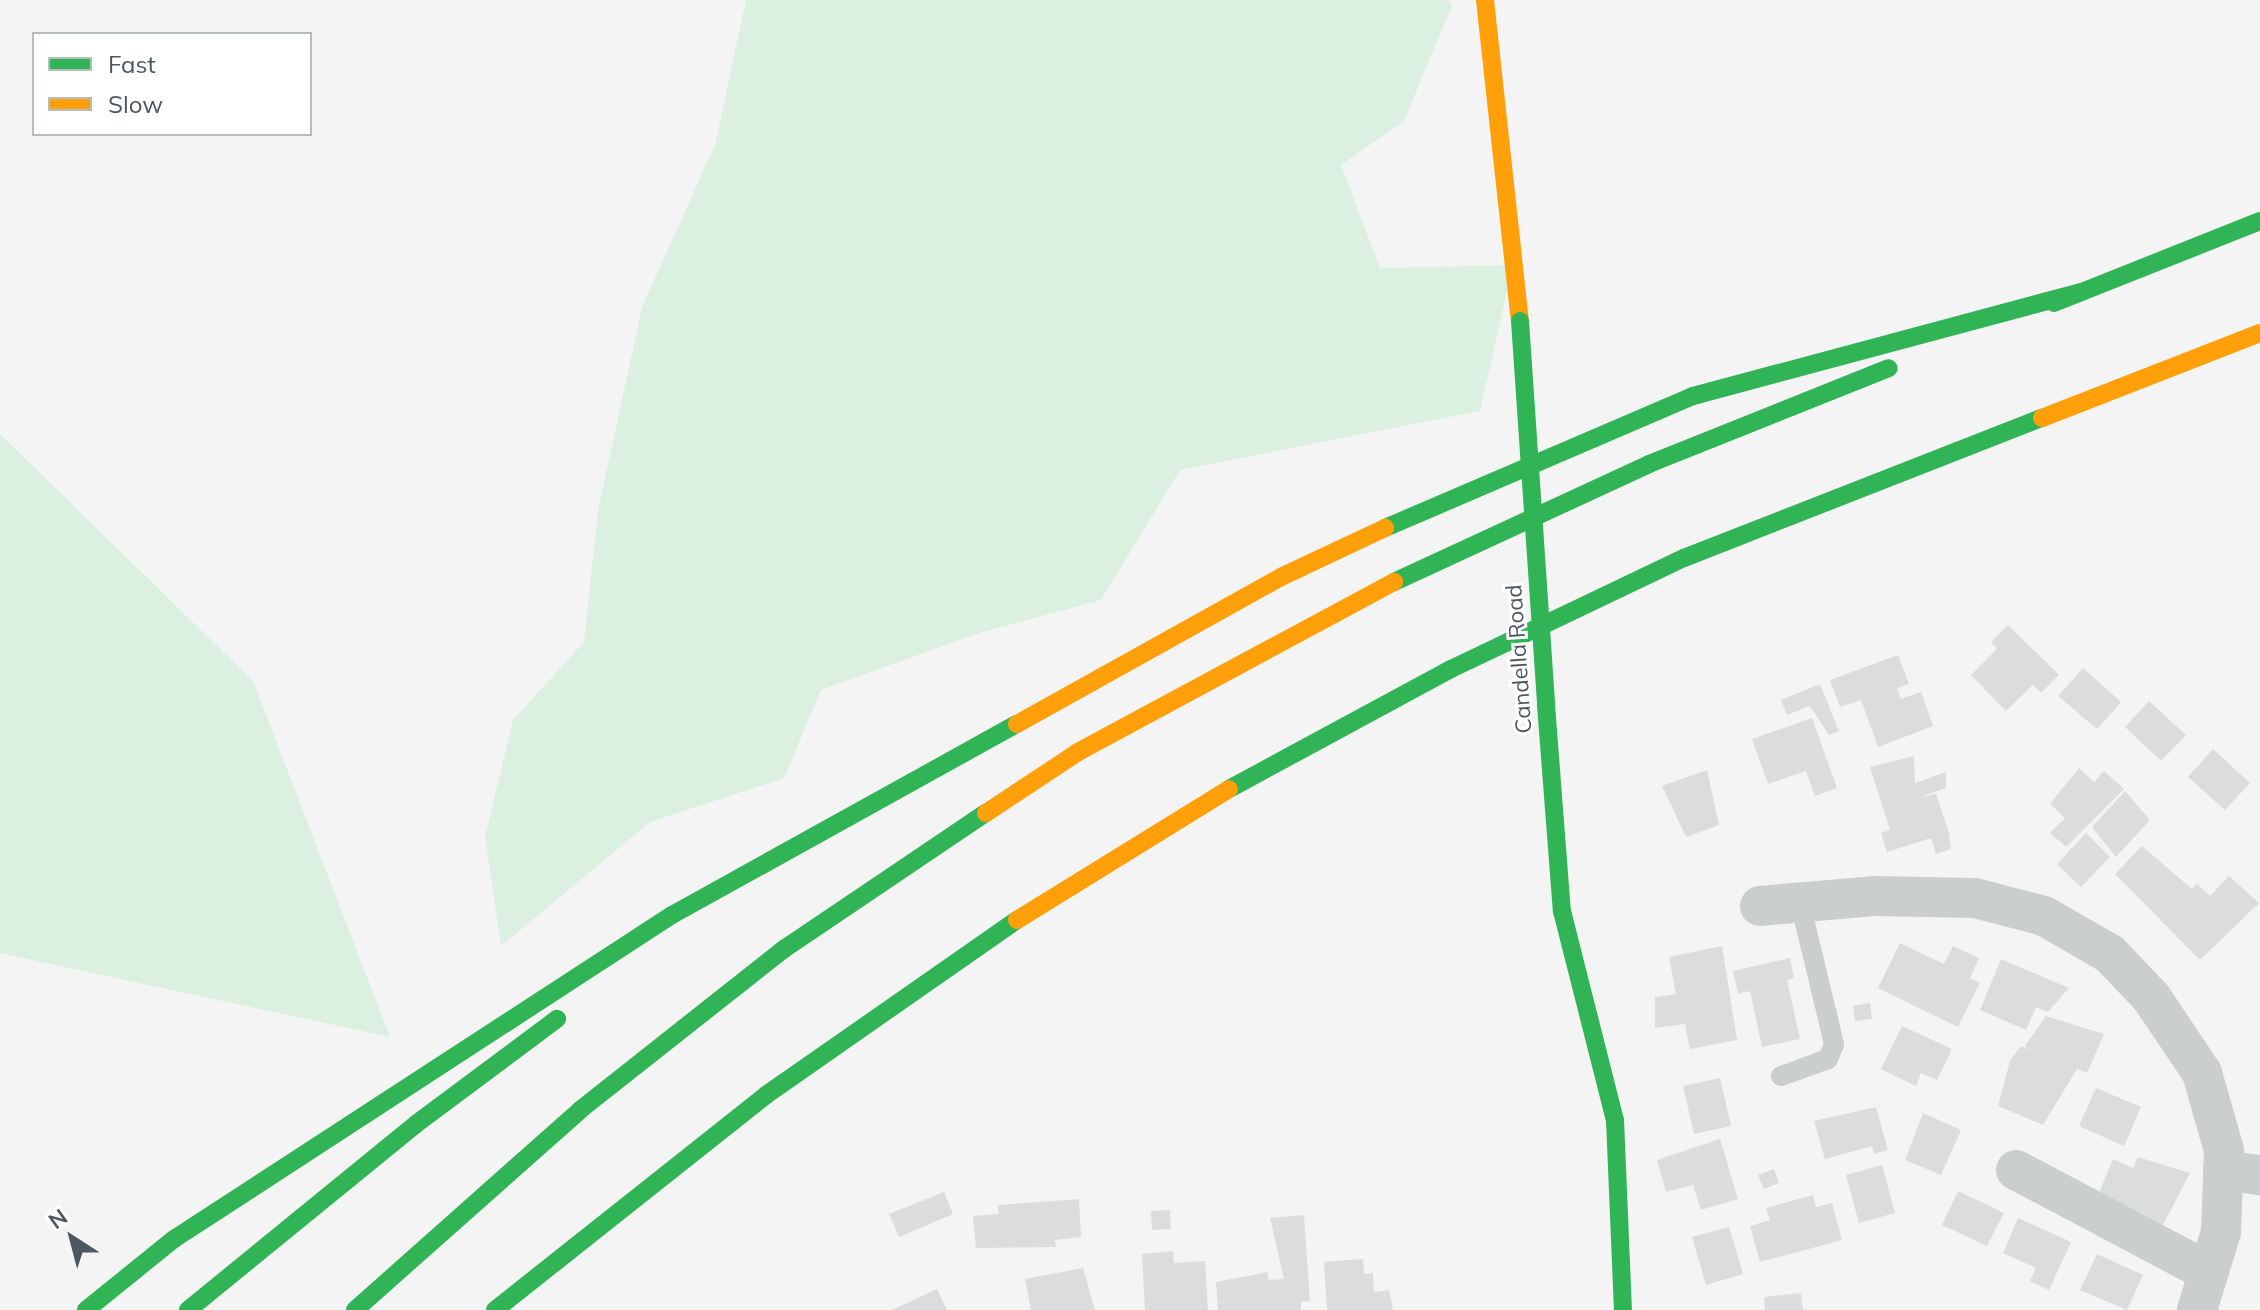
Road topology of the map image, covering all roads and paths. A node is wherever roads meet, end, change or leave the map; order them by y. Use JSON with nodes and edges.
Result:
{"nodes":[{"id":1,"x":1485,"y":0,"type":"edge"},
{"id":2,"x":2260,"y":221,"type":"edge"},
{"id":3,"x":2081,"y":292,"type":"junction"},
{"id":4,"x":2260,"y":333,"type":"edge"},
{"id":5,"x":818,"y":829,"type":"junction"},
{"id":6,"x":1800,"y":902,"type":"junction"},
{"id":7,"x":1760,"y":906,"type":"dead end"},
{"id":8,"x":612,"y":979,"type":"dead end"},
{"id":9,"x":575,"y":1006,"type":"dead end"},
{"id":10,"x":1781,"y":1076,"type":"dead end"},
{"id":11,"x":2016,"y":1170,"type":"dead end"},
{"id":12,"x":2242,"y":1173,"type":"edge"},
{"id":13,"x":602,"y":1223,"type":"junction"},
{"id":14,"x":2209,"y":1272,"type":"junction"},
{"id":15,"x":546,"y":1298,"type":"dead end"},
{"id":16,"x":86,"y":1310,"type":"edge"},
{"id":17,"x":188,"y":1310,"type":"edge"},
{"id":18,"x":355,"y":1310,"type":"edge"},
{"id":19,"x":495,"y":1310,"type":"edge"},
{"id":20,"x":1623,"y":1310,"type":"edge"},
{"id":21,"x":2197,"y":1310,"type":"edge"}],
"edges":[{"from":1,"to":20,"type":"main road","name":"Candella Road","bridge":true},
{"from":2,"to":3,"type":"main road"},
{"from":3,"to":5,"type":"main road"},
{"from":3,"to":18,"type":"main road"},
{"from":4,"to":13,"type":"main road"},
{"from":5,"to":8,"type":"main road"},
{"from":5,"to":16,"type":"main road"},
{"from":6,"to":7,"type":"street"},
{"from":6,"to":10,"type":"lane"},
{"from":6,"to":12,"type":"street"},
{"from":9,"to":17,"type":"main road"},
{"from":11,"to":14,"type":"street"},
{"from":12,"to":14,"type":"street"},
{"from":13,"to":15,"type":"main road"},
{"from":13,"to":19,"type":"main road"},
{"from":14,"to":21,"type":"street"}]}
